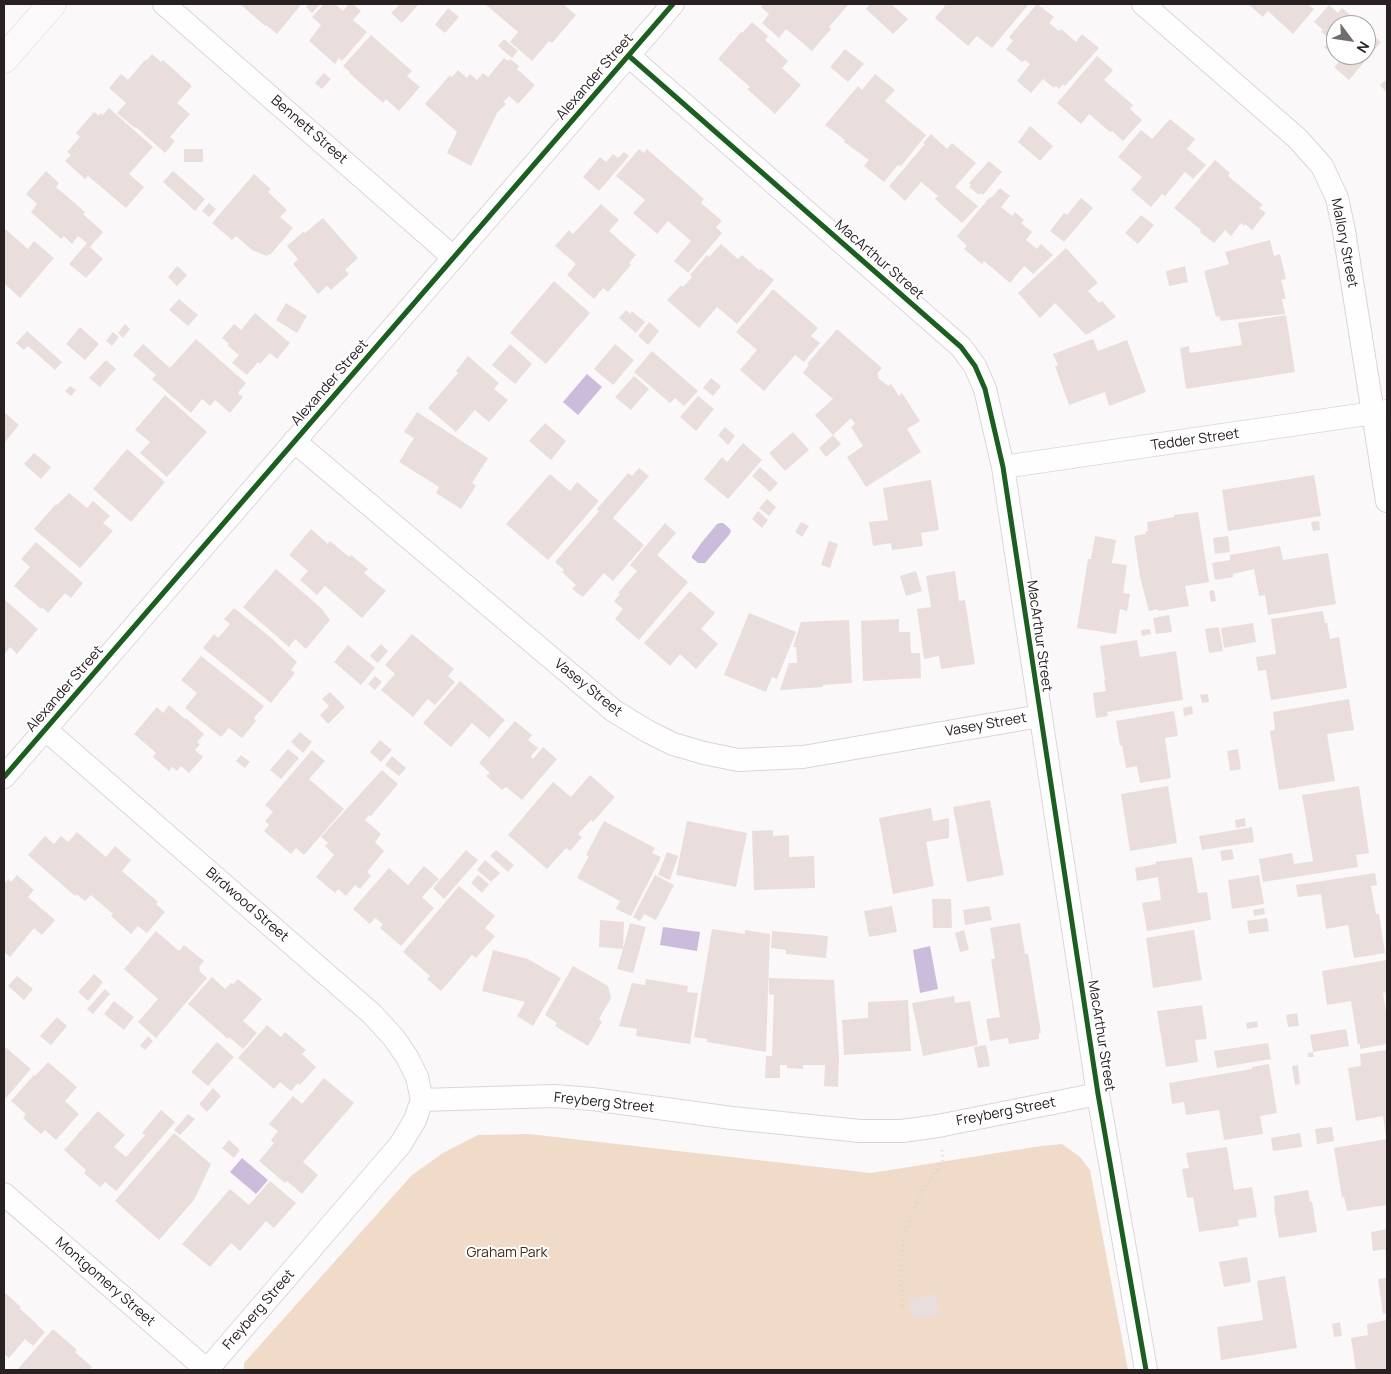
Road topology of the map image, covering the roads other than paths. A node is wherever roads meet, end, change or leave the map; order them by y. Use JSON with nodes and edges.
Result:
{"nodes":[{"id":1,"x":52,"y":4,"type":"edge"},
{"id":2,"x":164,"y":4,"type":"edge"},
{"id":3,"x":673,"y":4,"type":"edge"},
{"id":4,"x":1143,"y":4,"type":"edge"},
{"id":5,"x":629,"y":56,"type":"junction"},
{"id":6,"x":4,"y":59,"type":"edge"},
{"id":7,"x":454,"y":257,"type":"junction"},
{"id":8,"x":1380,"y":412,"type":"edge"},
{"id":9,"x":294,"y":441,"type":"junction"},
{"id":10,"x":1003,"y":467,"type":"junction"},
{"id":11,"x":1387,"y":501,"type":"edge"},
{"id":12,"x":1040,"y":716,"type":"junction"},
{"id":13,"x":45,"y":729,"type":"junction"},
{"id":14,"x":4,"y":777,"type":"edge"},
{"id":15,"x":1098,"y":1094,"type":"junction"},
{"id":16,"x":422,"y":1100,"type":"junction"},
{"id":17,"x":4,"y":1194,"type":"edge"},
{"id":18,"x":207,"y":1370,"type":"edge"},
{"id":19,"x":1146,"y":1370,"type":"edge"}],
"edges":[{"from":1,"to":6,"type":"street"},
{"from":2,"to":7,"type":"street","name":"Bennett Street"},
{"from":3,"to":5,"type":"street","name":"Alexander Street"},
{"from":4,"to":8,"type":"street","name":"Mallory Street"},
{"from":5,"to":7,"type":"street","name":"Alexander Street"},
{"from":5,"to":10,"type":"street","name":"MacArthur Street"},
{"from":7,"to":9,"type":"street","name":"Alexander Street"},
{"from":8,"to":10,"type":"street","name":"Tedder Street"},
{"from":8,"to":11,"type":"street","name":"Mallory Street"},
{"from":9,"to":12,"type":"street","name":"Vasey Street"},
{"from":9,"to":13,"type":"street","name":"Alexander Street"},
{"from":10,"to":12,"type":"street","name":"MacArthur Street"},
{"from":12,"to":15,"type":"street","name":"MacArthur Street"},
{"from":13,"to":14,"type":"street","name":"Alexander Street"},
{"from":13,"to":16,"type":"street","name":"Birdwood Street"},
{"from":15,"to":16,"type":"street","name":"Freyberg Street"},
{"from":15,"to":19,"type":"street","name":"MacArthur Street"},
{"from":16,"to":18,"type":"street","name":"Freyberg Street"},
{"from":17,"to":18,"type":"street","name":"Montgomery Street"}]}
